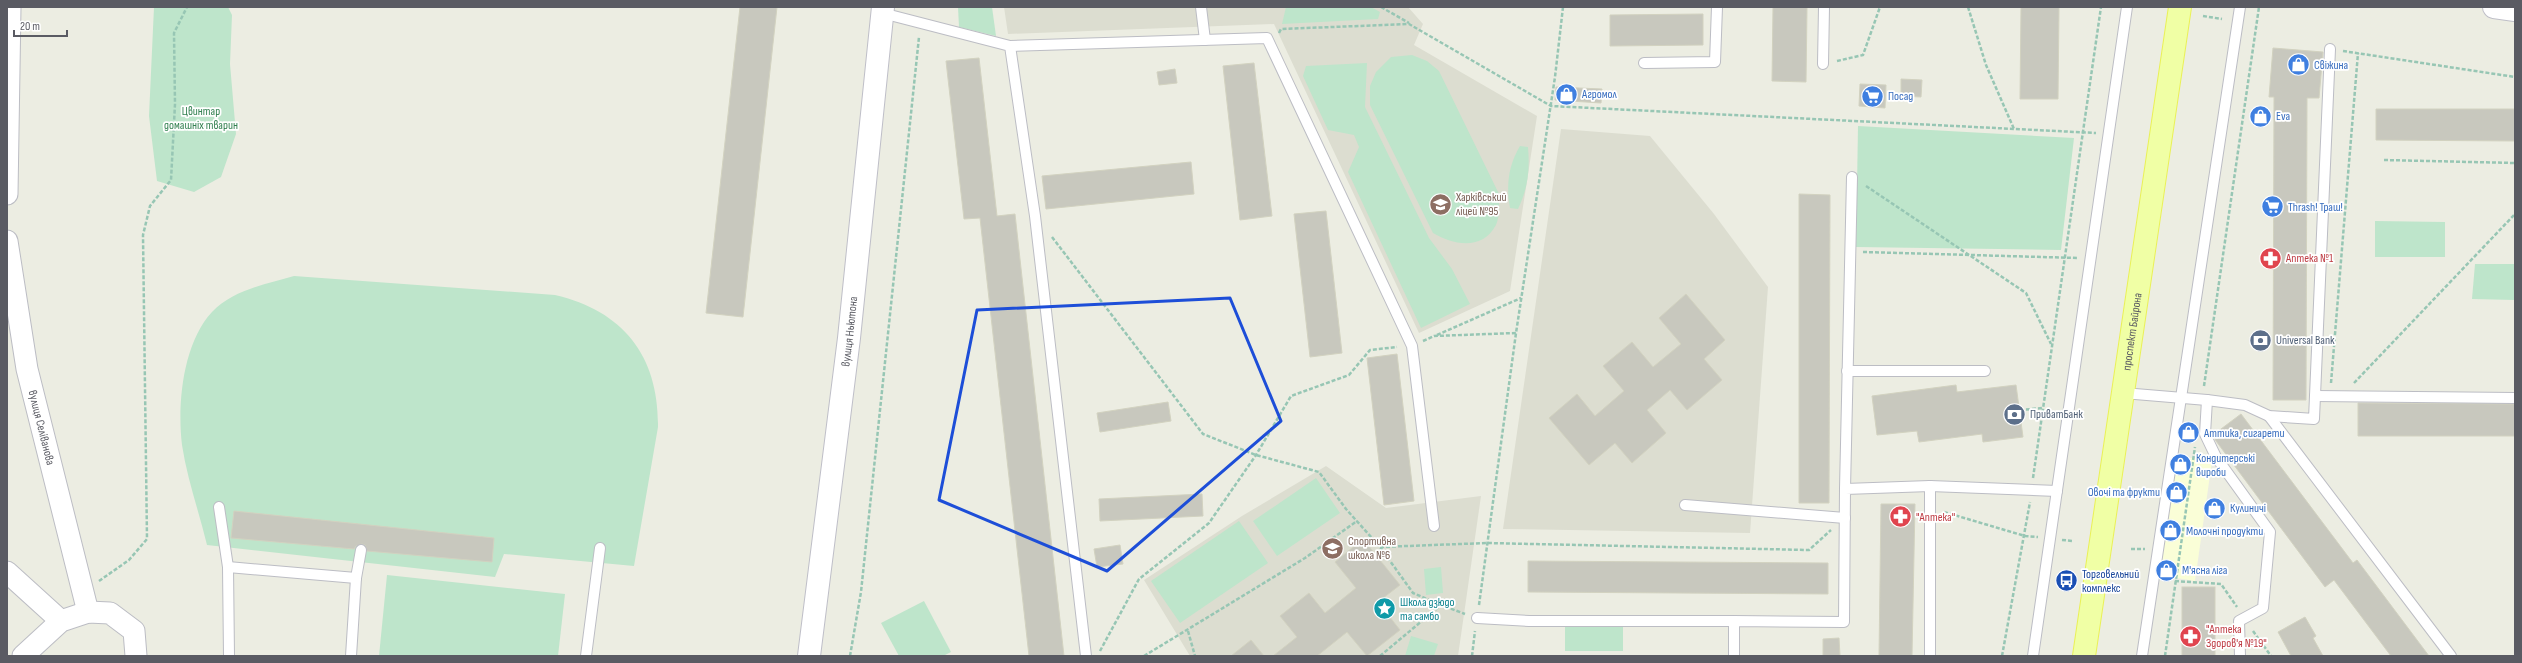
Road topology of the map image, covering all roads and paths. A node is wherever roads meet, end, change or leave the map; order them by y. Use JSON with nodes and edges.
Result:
{"nodes":[{"id":1,"x":10,"y":7,"type":"edge"},
{"id":2,"x":187,"y":7,"type":"edge"},
{"id":3,"x":1201,"y":7,"type":"edge"},
{"id":4,"x":1381,"y":7,"type":"edge"},
{"id":5,"x":1563,"y":7,"type":"edge"},
{"id":6,"x":1717,"y":7,"type":"edge"},
{"id":7,"x":1824,"y":7,"type":"edge"},
{"id":8,"x":1880,"y":7,"type":"edge"},
{"id":9,"x":1968,"y":7,"type":"edge"},
{"id":10,"x":2101,"y":7,"type":"edge"},
{"id":11,"x":2127,"y":7,"type":"edge"},
{"id":12,"x":2180,"y":7,"type":"edge"},
{"id":13,"x":2240,"y":7,"type":"edge"},
{"id":14,"x":2259,"y":7,"type":"edge"},
{"id":15,"x":2494,"y":7,"type":"edge"},
{"id":16,"x":883,"y":10,"type":"edge"},
{"id":17,"x":2515,"y":10,"type":"edge"},
{"id":18,"x":2203,"y":16,"type":"dead end"},
{"id":19,"x":2222,"y":19,"type":"dead end"},
{"id":20,"x":920,"y":23,"type":"junction"},
{"id":21,"x":1409,"y":24,"type":"junction"},
{"id":22,"x":1267,"y":38,"type":"junction"},
{"id":23,"x":1205,"y":40,"type":"junction"},
{"id":24,"x":1010,"y":46,"type":"junction"},
{"id":25,"x":2330,"y":49,"type":"joint"},
{"id":26,"x":2358,"y":53,"type":"junction"},
{"id":27,"x":1644,"y":63,"type":"dead end"},
{"id":28,"x":1823,"y":64,"type":"joint"},
{"id":29,"x":2515,"y":77,"type":"edge"},
{"id":30,"x":1550,"y":106,"type":"junction"},
{"id":31,"x":2014,"y":128,"type":"junction"},
{"id":32,"x":2082,"y":132,"type":"junction"},
{"id":33,"x":2109,"y":133,"type":"junction"},
{"id":34,"x":2384,"y":160,"type":"dead end"},
{"id":35,"x":2515,"y":163,"type":"edge"},
{"id":36,"x":1852,"y":177,"type":"joint"},
{"id":37,"x":7,"y":194,"type":"edge"},
{"id":38,"x":2515,"y":214,"type":"edge"},
{"id":39,"x":1035,"y":216,"type":"junction"},
{"id":40,"x":7,"y":241,"type":"edge"},
{"id":41,"x":1850,"y":252,"type":"junction"},
{"id":42,"x":1968,"y":255,"type":"junction"},
{"id":43,"x":2063,"y":257,"type":"junction"},
{"id":44,"x":2091,"y":258,"type":"junction"},
{"id":45,"x":1521,"y":298,"type":"junction"},
{"id":46,"x":1434,"y":336,"type":"dead end"},
{"id":47,"x":2051,"y":344,"type":"junction"},
{"id":48,"x":1985,"y":370,"type":"dead end"},
{"id":49,"x":1847,"y":371,"type":"junction"},
{"id":50,"x":1349,"y":374,"type":"dead end"},
{"id":51,"x":2338,"y":383,"type":"dead end"},
{"id":52,"x":2123,"y":393,"type":"junction"},
{"id":53,"x":2315,"y":396,"type":"junction"},
{"id":54,"x":2182,"y":397,"type":"junction"},
{"id":55,"x":2352,"y":397,"type":"junction"},
{"id":56,"x":2515,"y":398,"type":"edge"},
{"id":57,"x":2204,"y":400,"type":"junction"},
{"id":58,"x":2043,"y":408,"type":"junction"},
{"id":59,"x":2020,"y":410,"type":"dead end"},
{"id":60,"x":2269,"y":416,"type":"junction"},
{"id":61,"x":2196,"y":439,"type":"dead end"},
{"id":62,"x":1256,"y":455,"type":"junction"},
{"id":63,"x":1930,"y":486,"type":"junction"},
{"id":64,"x":1845,"y":489,"type":"junction"},
{"id":65,"x":2032,"y":489,"type":"junction"},
{"id":66,"x":2057,"y":491,"type":"junction"},
{"id":67,"x":1685,"y":505,"type":"dead end"},
{"id":68,"x":219,"y":507,"type":"dead end"},
{"id":69,"x":1930,"y":508,"type":"junction"},
{"id":70,"x":1845,"y":518,"type":"junction"},
{"id":71,"x":1357,"y":521,"type":"junction"},
{"id":72,"x":1434,"y":526,"type":"dead end"},
{"id":73,"x":2025,"y":536,"type":"junction"},
{"id":74,"x":2050,"y":538,"type":"junction"},
{"id":75,"x":1487,"y":543,"type":"junction"},
{"id":76,"x":1380,"y":547,"type":"junction"},
{"id":77,"x":600,"y":548,"type":"dead end"},
{"id":78,"x":361,"y":550,"type":"dead end"},
{"id":79,"x":228,"y":567,"type":"junction"},
{"id":80,"x":7,"y":572,"type":"edge"},
{"id":81,"x":356,"y":578,"type":"junction"},
{"id":82,"x":98,"y":582,"type":"dead end"},
{"id":83,"x":2175,"y":582,"type":"junction"},
{"id":84,"x":1441,"y":604,"type":"junction"},
{"id":85,"x":88,"y":612,"type":"junction"},
{"id":86,"x":1477,"y":618,"type":"junction"},
{"id":87,"x":2245,"y":618,"type":"junction"},
{"id":88,"x":61,"y":621,"type":"junction"},
{"id":89,"x":1734,"y":621,"type":"junction"},
{"id":90,"x":1188,"y":631,"type":"junction"},
{"id":91,"x":23,"y":656,"type":"edge"},
{"id":92,"x":136,"y":656,"type":"edge"},
{"id":93,"x":228,"y":656,"type":"edge"},
{"id":94,"x":351,"y":656,"type":"edge"},
{"id":95,"x":586,"y":656,"type":"edge"},
{"id":96,"x":809,"y":656,"type":"edge"},
{"id":97,"x":850,"y":656,"type":"edge"},
{"id":98,"x":1086,"y":656,"type":"edge"},
{"id":99,"x":1097,"y":656,"type":"edge"},
{"id":100,"x":1144,"y":656,"type":"edge"},
{"id":101,"x":1195,"y":656,"type":"edge"},
{"id":102,"x":1380,"y":656,"type":"edge"},
{"id":103,"x":1472,"y":656,"type":"edge"},
{"id":104,"x":1734,"y":656,"type":"edge"},
{"id":105,"x":1930,"y":656,"type":"edge"},
{"id":106,"x":2002,"y":656,"type":"edge"},
{"id":107,"x":2033,"y":656,"type":"edge"},
{"id":108,"x":2084,"y":656,"type":"edge"},
{"id":109,"x":2142,"y":656,"type":"edge"},
{"id":110,"x":2165,"y":656,"type":"edge"},
{"id":111,"x":2240,"y":656,"type":"edge"},
{"id":112,"x":2271,"y":656,"type":"edge"},
{"id":113,"x":2451,"y":656,"type":"edge"}],
"edges":[{"from":1,"to":37,"type":"street"},
{"from":2,"to":82,"type":"path"},
{"from":3,"to":23,"type":"lane"},
{"from":4,"to":21,"type":"path"},
{"from":5,"to":30,"type":"path"},
{"from":6,"to":27,"type":"lane"},
{"from":7,"to":28,"type":"lane"},
{"from":8,"to":28,"type":"path"},
{"from":9,"to":31,"type":"path"},
{"from":10,"to":32,"type":"path"},
{"from":11,"to":33,"type":"lane"},
{"from":12,"to":52,"type":"main road","name":"проспект Байрона"},
{"from":13,"to":54,"type":"lane"},
{"from":14,"to":57,"type":"path"},
{"from":15,"to":17,"type":"street"},
{"from":16,"to":20,"type":"lane"},
{"from":16,"to":96,"type":"street","name":"вулиця Ньютона"},
{"from":18,"to":19,"type":"path"},
{"from":20,"to":24,"type":"lane"},
{"from":20,"to":97,"type":"path"},
{"from":21,"to":22,"type":"path"},
{"from":21,"to":30,"type":"path"},
{"from":22,"to":23,"type":"lane"},
{"from":22,"to":72,"type":"lane"},
{"from":23,"to":24,"type":"lane"},
{"from":24,"to":39,"type":"lane"},
{"from":25,"to":26,"type":"path"},
{"from":25,"to":53,"type":"lane"},
{"from":26,"to":29,"type":"path"},
{"from":26,"to":51,"type":"path"},
{"from":30,"to":31,"type":"path"},
{"from":30,"to":45,"type":"path"},
{"from":31,"to":32,"type":"path"},
{"from":32,"to":33,"type":"path"},
{"from":32,"to":43,"type":"path"},
{"from":33,"to":44,"type":"lane"},
{"from":34,"to":35,"type":"path"},
{"from":36,"to":41,"type":"lane"},
{"from":36,"to":42,"type":"path"},
{"from":38,"to":55,"type":"path"},
{"from":39,"to":62,"type":"path"},
{"from":39,"to":98,"type":"lane"},
{"from":40,"to":85,"type":"street","name":"вулиця Селіванова"},
{"from":41,"to":42,"type":"path"},
{"from":41,"to":49,"type":"lane"},
{"from":42,"to":43,"type":"path"},
{"from":42,"to":47,"type":"path"},
{"from":43,"to":44,"type":"path"},
{"from":43,"to":47,"type":"path"},
{"from":44,"to":66,"type":"lane"},
{"from":45,"to":46,"type":"path"},
{"from":45,"to":75,"type":"path"},
{"from":47,"to":58,"type":"path"},
{"from":48,"to":49,"type":"lane"},
{"from":49,"to":64,"type":"lane"},
{"from":50,"to":62,"type":"path"},
{"from":52,"to":54,"type":"lane"},
{"from":52,"to":108,"type":"main road","name":"проспект Байрона"},
{"from":53,"to":55,"type":"lane"},
{"from":53,"to":60,"type":"lane"},
{"from":54,"to":57,"type":"lane"},
{"from":54,"to":109,"type":"lane"},
{"from":55,"to":56,"type":"lane"},
{"from":57,"to":60,"type":"lane"},
{"from":57,"to":87,"type":"lane"},
{"from":58,"to":59,"type":"path"},
{"from":58,"to":65,"type":"path"},
{"from":60,"to":113,"type":"lane"},
{"from":61,"to":83,"type":"path"},
{"from":62,"to":71,"type":"path"},
{"from":62,"to":99,"type":"path"},
{"from":63,"to":64,"type":"lane"},
{"from":63,"to":65,"type":"lane"},
{"from":63,"to":69,"type":"lane"},
{"from":64,"to":70,"type":"lane"},
{"from":65,"to":66,"type":"lane"},
{"from":65,"to":73,"type":"path"},
{"from":66,"to":74,"type":"lane"},
{"from":67,"to":70,"type":"lane"},
{"from":68,"to":79,"type":"lane"},
{"from":69,"to":73,"type":"path"},
{"from":69,"to":105,"type":"lane"},
{"from":70,"to":75,"type":"path"},
{"from":70,"to":89,"type":"lane"},
{"from":71,"to":76,"type":"path"},
{"from":71,"to":90,"type":"path"},
{"from":73,"to":74,"type":"path"},
{"from":73,"to":106,"type":"path"},
{"from":74,"to":107,"type":"lane"},
{"from":75,"to":76,"type":"path"},
{"from":75,"to":86,"type":"path"},
{"from":76,"to":84,"type":"path"},
{"from":77,"to":95,"type":"lane"},
{"from":78,"to":81,"type":"lane"},
{"from":79,"to":81,"type":"lane"},
{"from":79,"to":93,"type":"lane"},
{"from":80,"to":88,"type":"street"},
{"from":81,"to":94,"type":"lane"},
{"from":83,"to":87,"type":"path"},
{"from":83,"to":110,"type":"path"},
{"from":84,"to":86,"type":"path"},
{"from":84,"to":102,"type":"path"},
{"from":85,"to":88,"type":"street"},
{"from":85,"to":92,"type":"street"},
{"from":86,"to":89,"type":"lane"},
{"from":86,"to":103,"type":"path"},
{"from":87,"to":111,"type":"lane"},
{"from":87,"to":112,"type":"path"},
{"from":88,"to":91,"type":"street"},
{"from":89,"to":104,"type":"lane"},
{"from":90,"to":100,"type":"path"},
{"from":90,"to":101,"type":"path"}]}
